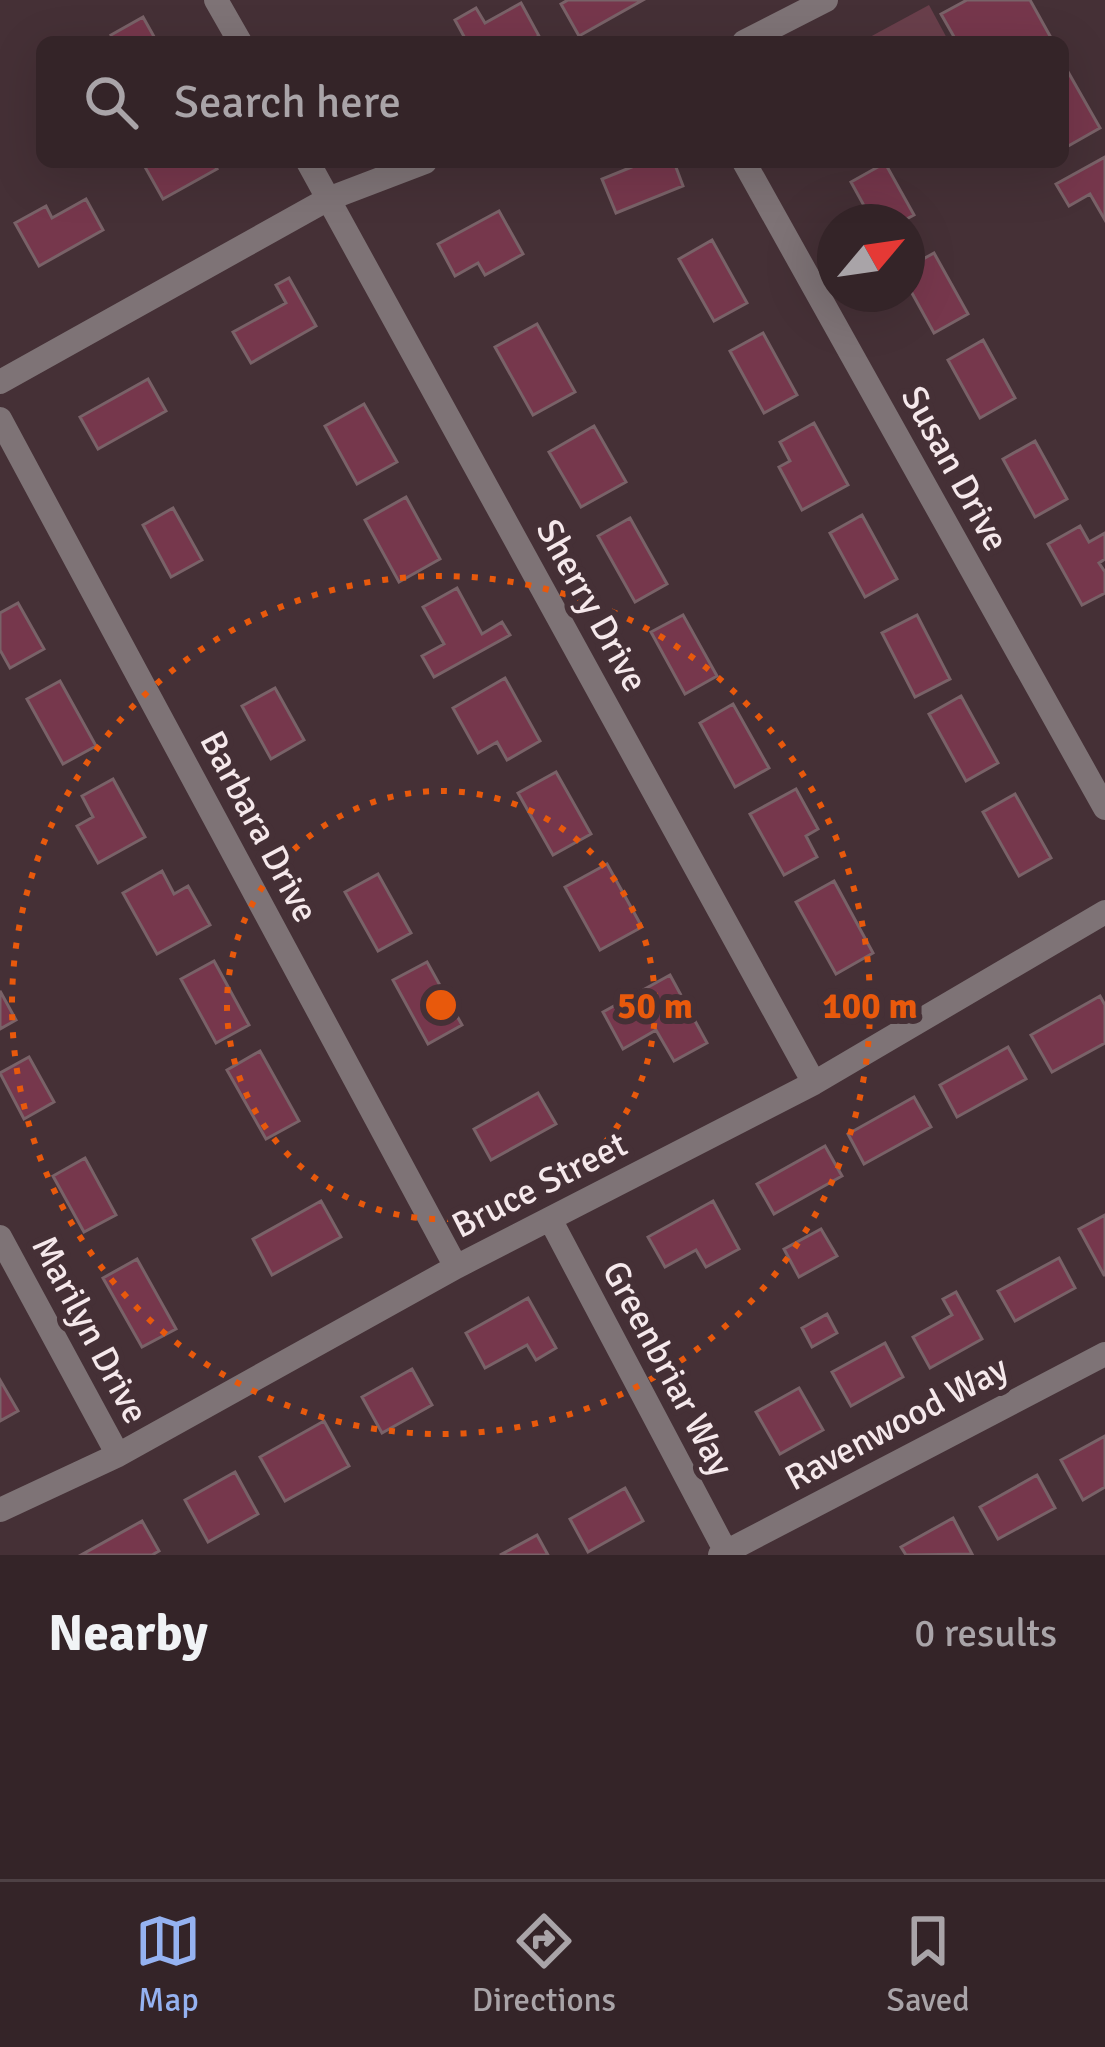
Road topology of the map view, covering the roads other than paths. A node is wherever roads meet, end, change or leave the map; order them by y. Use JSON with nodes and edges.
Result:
{"nodes":[{"id":1,"x":216,"y":0,"type":"edge"},
{"id":2,"x":826,"y":0,"type":"edge"},
{"id":3,"x":237,"y":36,"type":"edge"},
{"id":4,"x":756,"y":36,"type":"edge"},
{"id":5,"x":311,"y":168,"type":"edge"},
{"id":6,"x":409,"y":168,"type":"edge"},
{"id":7,"x":747,"y":168,"type":"edge"},
{"id":8,"x":328,"y":199,"type":"junction"},
{"id":9,"x":0,"y":382,"type":"edge"},
{"id":10,"x":0,"y":419,"type":"edge"},
{"id":11,"x":1105,"y":808,"type":"edge"},
{"id":12,"x":1105,"y":912,"type":"edge"},
{"id":13,"x":814,"y":1083,"type":"junction"},
{"id":14,"x":550,"y":1219,"type":"junction"},
{"id":15,"x":0,"y":1237,"type":"edge"},
{"id":16,"x":456,"y":1267,"type":"junction"},
{"id":17,"x":1105,"y":1354,"type":"edge"},
{"id":18,"x":118,"y":1455,"type":"junction"},
{"id":19,"x":0,"y":1510,"type":"edge"},
{"id":20,"x":723,"y":1553,"type":"edge"}],
"edges":[{"from":1,"to":3,"type":"street"},
{"from":2,"to":4,"type":"street"},
{"from":5,"to":8,"type":"street","name":"Sherry Drive"},
{"from":6,"to":8,"type":"street"},
{"from":7,"to":11,"type":"street","name":"Susan Drive"},
{"from":8,"to":9,"type":"street"},
{"from":8,"to":13,"type":"street","name":"Sherry Drive"},
{"from":10,"to":16,"type":"street","name":"Barbara Drive"},
{"from":12,"to":13,"type":"street","name":"Bruce Street"},
{"from":13,"to":14,"type":"street","name":"Bruce Street"},
{"from":14,"to":16,"type":"street","name":"Bruce Street"},
{"from":14,"to":20,"type":"street","name":"Greenbriar Way"},
{"from":15,"to":18,"type":"street","name":"Marilyn Drive"},
{"from":16,"to":18,"type":"street","name":"Bruce Street"},
{"from":17,"to":20,"type":"street","name":"Ravenwood Way"},
{"from":18,"to":19,"type":"street","name":"Bruce Street"}]}
